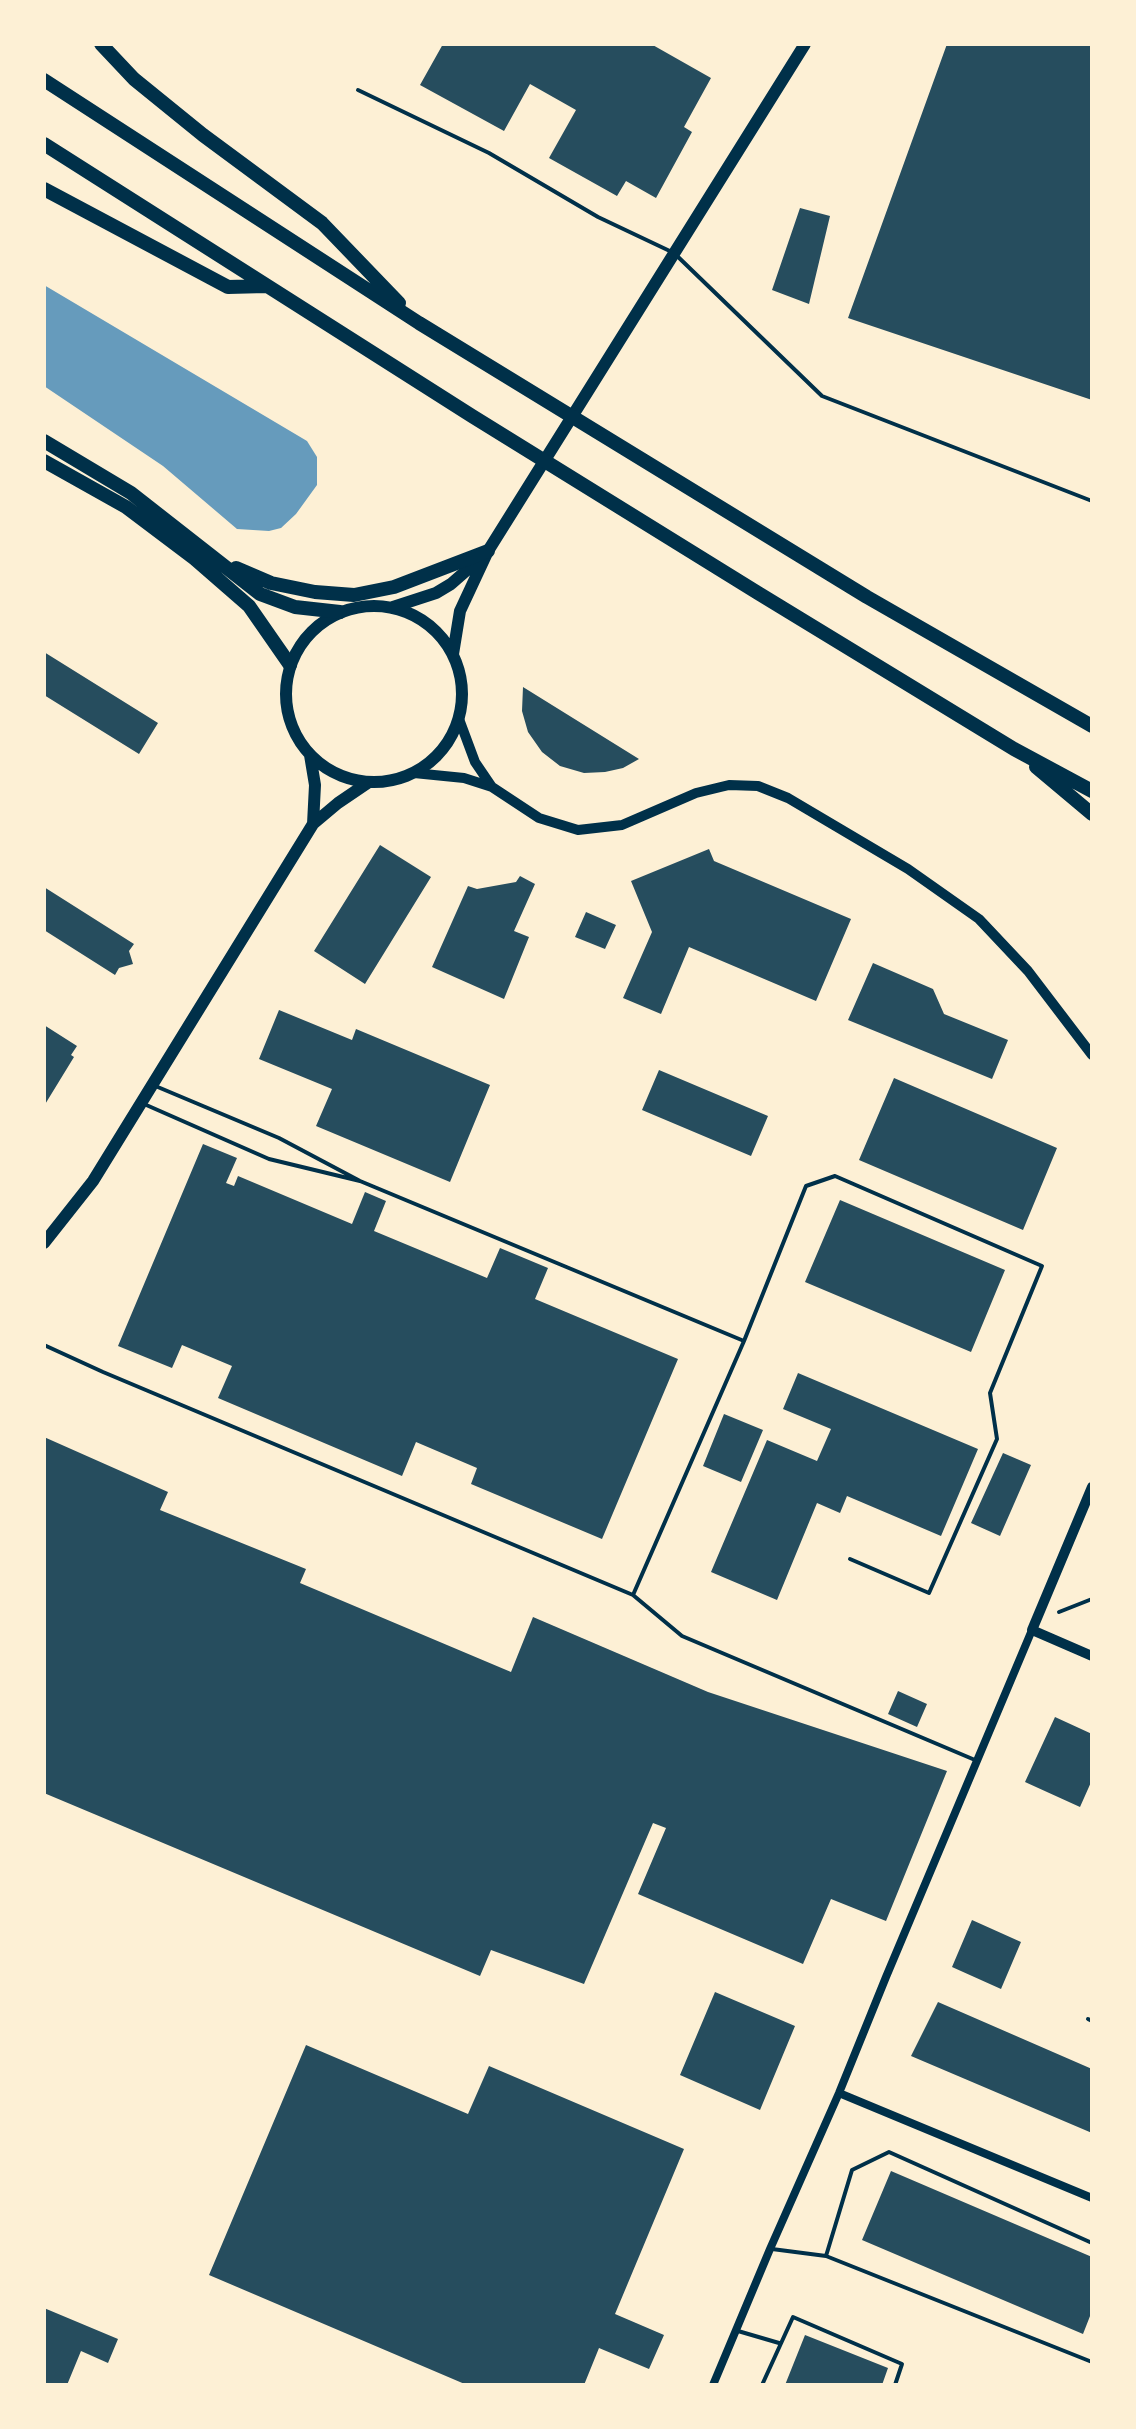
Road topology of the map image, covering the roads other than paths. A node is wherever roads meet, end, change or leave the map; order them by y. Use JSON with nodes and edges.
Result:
{"nodes":[{"id":1,"x":101,"y":44,"type":"edge"},
{"id":2,"x":805,"y":44,"type":"edge"},
{"id":3,"x":44,"y":80,"type":"edge"},
{"id":4,"x":358,"y":90,"type":"dead end"},
{"id":5,"x":44,"y":144,"type":"edge"},
{"id":6,"x":44,"y":189,"type":"edge"},
{"id":7,"x":674,"y":253,"type":"junction"},
{"id":8,"x":266,"y":286,"type":"junction"},
{"id":9,"x":419,"y":323,"type":"junction"},
{"id":10,"x":44,"y":441,"type":"edge"},
{"id":11,"x":44,"y":461,"type":"edge"},
{"id":12,"x":1092,"y":501,"type":"edge"},
{"id":13,"x":488,"y":551,"type":"junction"},
{"id":14,"x":221,"y":562,"type":"junction"},
{"id":15,"x":392,"y":608,"type":"junction"},
{"id":16,"x":340,"y":612,"type":"junction"},
{"id":17,"x":453,"y":654,"type":"junction"},
{"id":18,"x":290,"y":665,"type":"junction"},
{"id":19,"x":459,"y":719,"type":"junction"},
{"id":20,"x":1092,"y":726,"type":"edge"},
{"id":21,"x":1014,"y":749,"type":"junction"},
{"id":22,"x":310,"y":755,"type":"junction"},
{"id":23,"x":414,"y":773,"type":"junction"},
{"id":24,"x":369,"y":782,"type":"junction"},
{"id":25,"x":492,"y":787,"type":"junction"},
{"id":26,"x":1092,"y":791,"type":"edge"},
{"id":27,"x":1092,"y":814,"type":"edge"},
{"id":28,"x":313,"y":824,"type":"junction"},
{"id":29,"x":1092,"y":1055,"type":"edge"},
{"id":30,"x":153,"y":1085,"type":"junction"},
{"id":31,"x":142,"y":1103,"type":"junction"},
{"id":32,"x":360,"y":1181,"type":"junction"},
{"id":33,"x":44,"y":1243,"type":"edge"},
{"id":34,"x":744,"y":1341,"type":"junction"},
{"id":35,"x":44,"y":1345,"type":"edge"},
{"id":36,"x":1092,"y":1487,"type":"edge"},
{"id":37,"x":850,"y":1559,"type":"dead end"},
{"id":38,"x":633,"y":1595,"type":"junction"},
{"id":39,"x":1032,"y":1630,"type":"junction"},
{"id":40,"x":1092,"y":1656,"type":"edge"},
{"id":41,"x":976,"y":1761,"type":"junction"},
{"id":42,"x":839,"y":2093,"type":"junction"},
{"id":43,"x":1092,"y":2198,"type":"edge"},
{"id":44,"x":1092,"y":2243,"type":"edge"},
{"id":45,"x":770,"y":2249,"type":"junction"},
{"id":46,"x":826,"y":2256,"type":"junction"},
{"id":47,"x":736,"y":2331,"type":"junction"},
{"id":48,"x":779,"y":2343,"type":"junction"},
{"id":49,"x":1092,"y":2362,"type":"edge"},
{"id":50,"x":713,"y":2385,"type":"edge"},
{"id":51,"x":762,"y":2385,"type":"edge"},
{"id":52,"x":895,"y":2385,"type":"edge"}],
"edges":[{"from":1,"to":9,"type":"highway"},
{"from":2,"to":7,"type":"main road"},
{"from":3,"to":9,"type":"highway"},
{"from":4,"to":7,"type":"lane"},
{"from":5,"to":8,"type":"highway"},
{"from":6,"to":8,"type":"highway"},
{"from":7,"to":12,"type":"lane"},
{"from":7,"to":13,"type":"main road"},
{"from":8,"to":21,"type":"highway"},
{"from":9,"to":20,"type":"highway"},
{"from":10,"to":14,"type":"highway"},
{"from":11,"to":18,"type":"highway"},
{"from":13,"to":14,"type":"highway"},
{"from":13,"to":15,"type":"main road"},
{"from":13,"to":17,"type":"main road"},
{"from":14,"to":16,"type":"highway"},
{"from":15,"to":16,"type":"main road"},
{"from":15,"to":17,"type":"main road"},
{"from":16,"to":18,"type":"main road"},
{"from":17,"to":19,"type":"main road"},
{"from":18,"to":22,"type":"main road"},
{"from":19,"to":23,"type":"main road"},
{"from":19,"to":25,"type":"street"},
{"from":21,"to":26,"type":"highway"},
{"from":21,"to":27,"type":"highway"},
{"from":22,"to":24,"type":"main road"},
{"from":22,"to":28,"type":"main road"},
{"from":23,"to":24,"type":"main road"},
{"from":23,"to":25,"type":"street"},
{"from":24,"to":28,"type":"main road"},
{"from":25,"to":29,"type":"street"},
{"from":28,"to":30,"type":"main road"},
{"from":30,"to":31,"type":"main road"},
{"from":30,"to":32,"type":"lane"},
{"from":31,"to":32,"type":"lane"},
{"from":31,"to":33,"type":"main road"},
{"from":32,"to":34,"type":"lane"},
{"from":34,"to":37,"type":"lane"},
{"from":34,"to":38,"type":"lane"},
{"from":35,"to":38,"type":"lane"},
{"from":36,"to":39,"type":"street"},
{"from":38,"to":41,"type":"lane"},
{"from":39,"to":40,"type":"street"},
{"from":39,"to":41,"type":"street"},
{"from":41,"to":42,"type":"street"},
{"from":42,"to":43,"type":"street"},
{"from":42,"to":45,"type":"street"},
{"from":44,"to":46,"type":"lane"},
{"from":45,"to":46,"type":"lane"},
{"from":45,"to":47,"type":"street"},
{"from":46,"to":49,"type":"lane"},
{"from":47,"to":48,"type":"lane"},
{"from":47,"to":50,"type":"street"},
{"from":48,"to":51,"type":"lane"},
{"from":48,"to":52,"type":"lane"}]}
